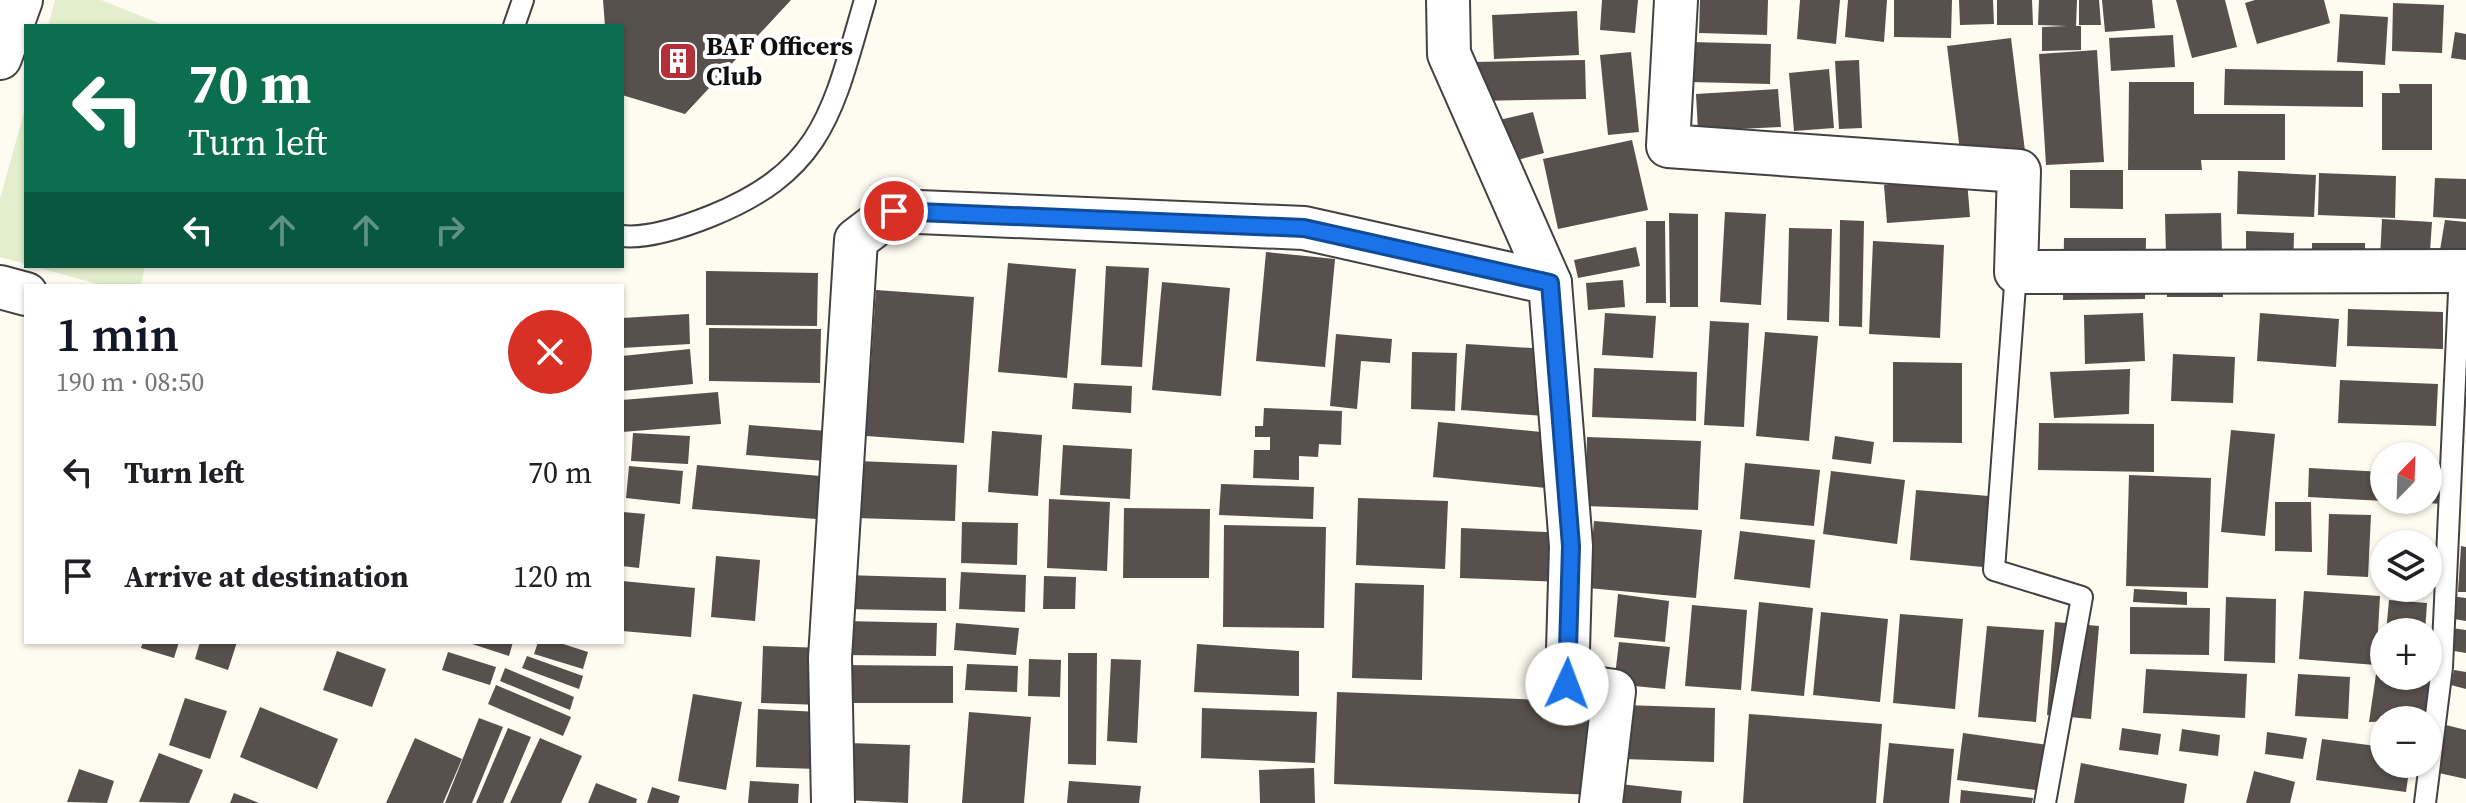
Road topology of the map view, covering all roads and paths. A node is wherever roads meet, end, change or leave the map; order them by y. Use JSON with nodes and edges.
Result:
{"nodes":[{"id":1,"x":21,"y":0,"type":"edge"},
{"id":2,"x":523,"y":0,"type":"edge"},
{"id":3,"x":865,"y":0,"type":"edge"},
{"id":4,"x":1448,"y":0,"type":"edge"},
{"id":5,"x":1676,"y":0,"type":"edge"},
{"id":6,"x":515,"y":24,"type":"edge"},
{"id":7,"x":0,"y":58,"type":"edge"},
{"id":8,"x":624,"y":236,"type":"edge"},
{"id":9,"x":2463,"y":270,"type":"edge"},
{"id":10,"x":2016,"y":272,"type":"junction"},
{"id":11,"x":1550,"y":283,"type":"junction"},
{"id":12,"x":0,"y":287,"type":"edge"},
{"id":13,"x":24,"y":293,"type":"edge"},
{"id":14,"x":833,"y":803,"type":"edge"},
{"id":15,"x":1601,"y":803,"type":"edge"},
{"id":16,"x":2045,"y":803,"type":"edge"},
{"id":17,"x":2425,"y":803,"type":"edge"}],
"edges":[{"from":1,"to":7,"type":"street"},
{"from":2,"to":6,"type":"lane"},
{"from":3,"to":8,"type":"lane"},
{"from":4,"to":11,"type":"street"},
{"from":5,"to":10,"type":"street"},
{"from":9,"to":10,"type":"street"},
{"from":9,"to":17,"type":"lane"},
{"from":10,"to":16,"type":"lane"},
{"from":11,"to":14,"type":"street"},
{"from":11,"to":15,"type":"street"},
{"from":12,"to":13,"type":"street"}]}
